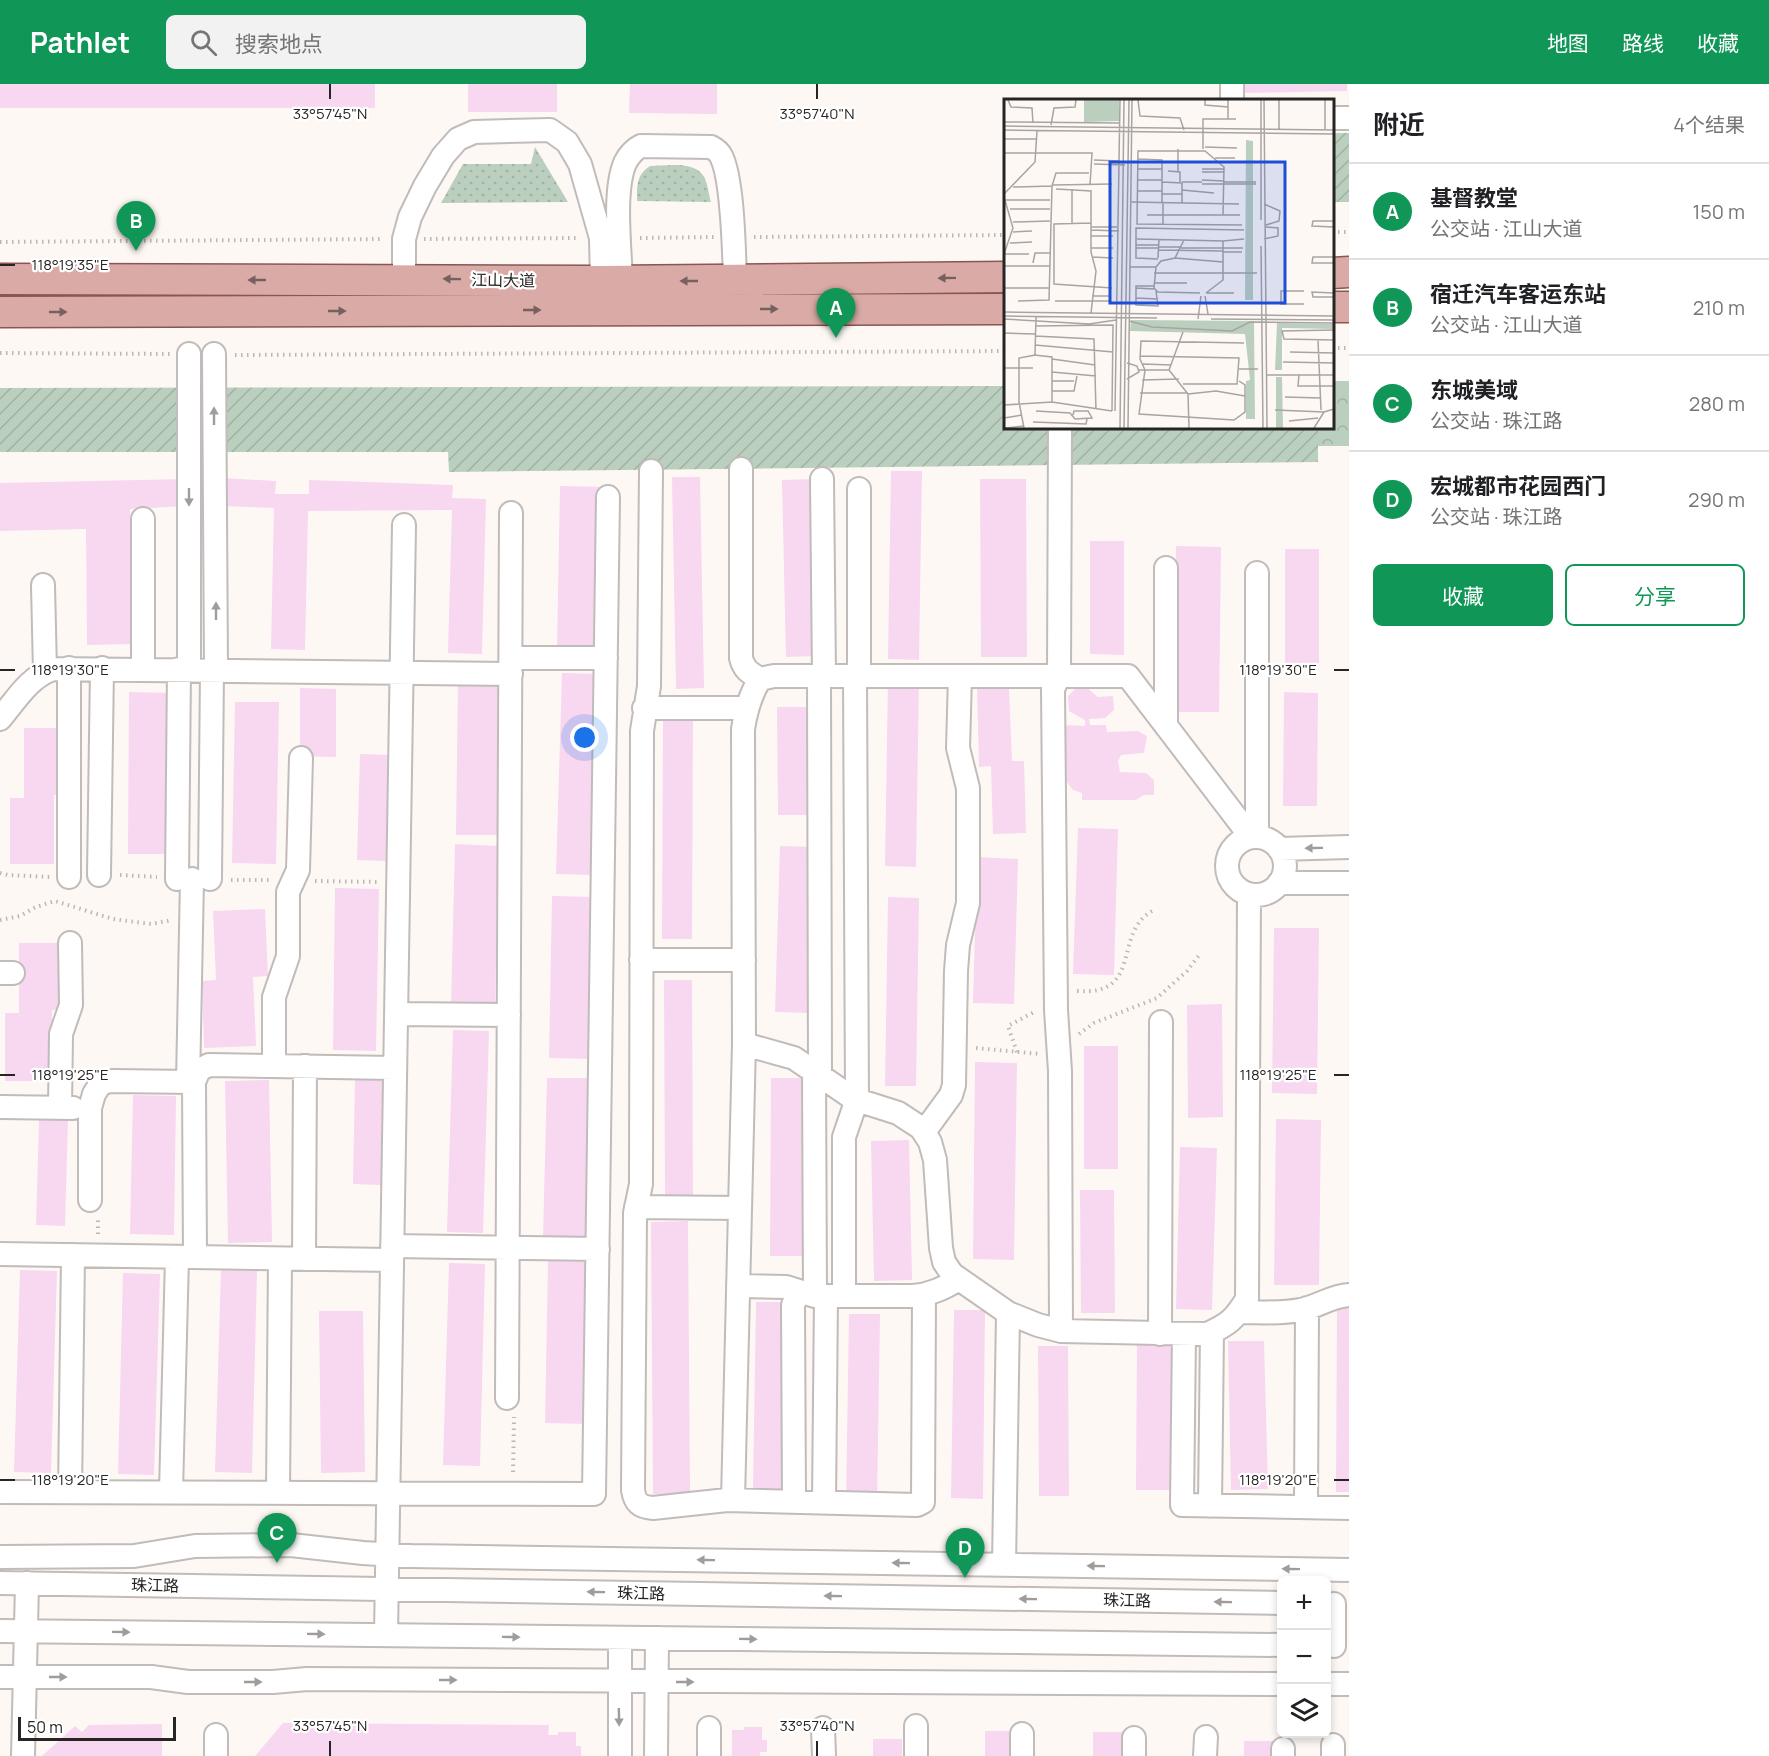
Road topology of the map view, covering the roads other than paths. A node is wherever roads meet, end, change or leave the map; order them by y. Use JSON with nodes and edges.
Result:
{"nodes":[{"id":1,"x":610,"y":238,"type":"junction"},
{"id":2,"x":1349,"y":272,"type":"edge"},
{"id":3,"x":1334,"y":273,"type":"edge"},
{"id":4,"x":1004,"y":277,"type":"edge"},
{"id":5,"x":0,"y":279,"type":"edge"},
{"id":6,"x":404,"y":279,"type":"junction"},
{"id":7,"x":735,"y":280,"type":"junction"},
{"id":8,"x":612,"y":281,"type":"junction"},
{"id":9,"x":1004,"y":309,"type":"edge"},
{"id":10,"x":0,"y":312,"type":"edge"},
{"id":11,"x":189,"y":354,"type":"road end"},
{"id":12,"x":214,"y":354,"type":"road end"},
{"id":13,"x":1060,"y":429,"type":"edge"},
{"id":14,"x":741,"y":469,"type":"dead end"},
{"id":15,"x":651,"y":471,"type":"dead end"},
{"id":16,"x":822,"y":479,"type":"dead end"},
{"id":17,"x":859,"y":489,"type":"dead end"},
{"id":18,"x":608,"y":497,"type":"dead end"},
{"id":19,"x":512,"y":513,"type":"dead end"},
{"id":20,"x":142,"y":519,"type":"dead end"},
{"id":21,"x":404,"y":525,"type":"dead end"},
{"id":22,"x":1166,"y":568,"type":"dead end"},
{"id":23,"x":1257,"y":573,"type":"dead end"},
{"id":24,"x":43,"y":585,"type":"dead end"},
{"id":25,"x":606,"y":658,"type":"junction"},
{"id":26,"x":511,"y":666,"type":"junction"},
{"id":27,"x":69,"y":668,"type":"junction"},
{"id":28,"x":102,"y":668,"type":"junction"},
{"id":29,"x":143,"y":669,"type":"junction"},
{"id":30,"x":184,"y":669,"type":"junction"},
{"id":31,"x":214,"y":669,"type":"junction"},
{"id":32,"x":45,"y":672,"type":"junction"},
{"id":33,"x":401,"y":672,"type":"junction"},
{"id":34,"x":821,"y":676,"type":"junction"},
{"id":35,"x":857,"y":676,"type":"junction"},
{"id":36,"x":960,"y":676,"type":"junction"},
{"id":37,"x":1059,"y":676,"type":"junction"},
{"id":38,"x":760,"y":678,"type":"junction"},
{"id":39,"x":644,"y":708,"type":"junction"},
{"id":40,"x":746,"y":708,"type":"junction"},
{"id":41,"x":0,"y":719,"type":"edge"},
{"id":42,"x":1166,"y":726,"type":"junction"},
{"id":43,"x":301,"y":758,"type":"dead end"},
{"id":44,"x":1254,"y":837,"type":"junction"},
{"id":45,"x":1349,"y":847,"type":"edge"},
{"id":46,"x":1279,"y":849,"type":"junction"},
{"id":47,"x":99,"y":875,"type":"dead end"},
{"id":48,"x":69,"y":877,"type":"dead end"},
{"id":49,"x":193,"y":879,"type":"junction"},
{"id":50,"x":1279,"y":883,"type":"junction"},
{"id":51,"x":1349,"y":884,"type":"edge"},
{"id":52,"x":1249,"y":894,"type":"junction"},
{"id":53,"x":70,"y":943,"type":"dead end"},
{"id":54,"x":641,"y":960,"type":"junction"},
{"id":55,"x":744,"y":960,"type":"junction"},
{"id":56,"x":396,"y":1014,"type":"junction"},
{"id":57,"x":509,"y":1015,"type":"junction"},
{"id":58,"x":1161,"y":1022,"type":"dead end"},
{"id":59,"x":744,"y":1044,"type":"junction"},
{"id":60,"x":274,"y":1066,"type":"junction"},
{"id":61,"x":305,"y":1066,"type":"junction"},
{"id":62,"x":395,"y":1068,"type":"junction"},
{"id":63,"x":817,"y":1073,"type":"junction"},
{"id":64,"x":191,"y":1082,"type":"junction"},
{"id":65,"x":857,"y":1099,"type":"junction"},
{"id":66,"x":0,"y":1107,"type":"edge"},
{"id":67,"x":60,"y":1108,"type":"junction"},
{"id":68,"x":90,"y":1108,"type":"junction"},
{"id":69,"x":924,"y":1132,"type":"junction"},
{"id":70,"x":90,"y":1200,"type":"road end"},
{"id":71,"x":636,"y":1207,"type":"junction"},
{"id":72,"x":740,"y":1208,"type":"junction"},
{"id":73,"x":508,"y":1247,"type":"junction"},
{"id":74,"x":598,"y":1249,"type":"junction"},
{"id":75,"x":392,"y":1253,"type":"junction"},
{"id":76,"x":0,"y":1254,"type":"edge"},
{"id":77,"x":73,"y":1255,"type":"junction"},
{"id":78,"x":186,"y":1257,"type":"junction"},
{"id":79,"x":280,"y":1259,"type":"junction"},
{"id":80,"x":304,"y":1259,"type":"junction"},
{"id":81,"x":959,"y":1279,"type":"junction"},
{"id":82,"x":738,"y":1286,"type":"junction"},
{"id":83,"x":821,"y":1295,"type":"junction"},
{"id":84,"x":924,"y":1295,"type":"junction"},
{"id":85,"x":1349,"y":1295,"type":"edge"},
{"id":86,"x":1307,"y":1308,"type":"junction"},
{"id":87,"x":1239,"y":1312,"type":"junction"},
{"id":88,"x":1008,"y":1313,"type":"junction"},
{"id":89,"x":1061,"y":1331,"type":"junction"},
{"id":90,"x":1212,"y":1332,"type":"junction"},
{"id":91,"x":1160,"y":1334,"type":"junction"},
{"id":92,"x":1184,"y":1334,"type":"junction"},
{"id":93,"x":507,"y":1398,"type":"road end"},
{"id":94,"x":0,"y":1492,"type":"edge"},
{"id":95,"x":70,"y":1492,"type":"junction"},
{"id":96,"x":171,"y":1492,"type":"junction"},
{"id":97,"x":278,"y":1493,"type":"junction"},
{"id":98,"x":388,"y":1493,"type":"junction"},
{"id":99,"x":733,"y":1500,"type":"junction"},
{"id":100,"x":794,"y":1502,"type":"junction"},
{"id":101,"x":824,"y":1502,"type":"junction"},
{"id":102,"x":1210,"y":1506,"type":"junction"},
{"id":103,"x":1306,"y":1507,"type":"junction"},
{"id":104,"x":1349,"y":1508,"type":"edge"},
{"id":105,"x":387,"y":1555,"type":"junction"},
{"id":106,"x":0,"y":1557,"type":"edge"},
{"id":107,"x":1004,"y":1565,"type":"junction"},
{"id":108,"x":1349,"y":1570,"type":"edge"},
{"id":109,"x":0,"y":1583,"type":"edge"},
{"id":110,"x":27,"y":1583,"type":"junction"},
{"id":111,"x":387,"y":1589,"type":"junction"},
{"id":112,"x":1277,"y":1603,"type":"edge"},
{"id":113,"x":1336,"y":1604,"type":"edge"},
{"id":114,"x":0,"y":1631,"type":"edge"},
{"id":115,"x":26,"y":1631,"type":"junction"},
{"id":116,"x":386,"y":1635,"type":"junction"},
{"id":117,"x":620,"y":1638,"type":"junction"},
{"id":118,"x":657,"y":1638,"type":"junction"},
{"id":119,"x":1277,"y":1645,"type":"edge"},
{"id":120,"x":1337,"y":1646,"type":"edge"},
{"id":121,"x":0,"y":1677,"type":"edge"},
{"id":122,"x":25,"y":1677,"type":"junction"},
{"id":123,"x":619,"y":1681,"type":"junction"},
{"id":124,"x":656,"y":1682,"type":"junction"},
{"id":125,"x":1277,"y":1684,"type":"edge"},
{"id":126,"x":1331,"y":1684,"type":"edge"},
{"id":127,"x":1349,"y":1684,"type":"edge"},
{"id":128,"x":916,"y":1726,"type":"dead end"},
{"id":129,"x":708,"y":1728,"type":"dead end"},
{"id":130,"x":823,"y":1728,"type":"dead end"},
{"id":131,"x":23,"y":1756,"type":"edge"},
{"id":132,"x":620,"y":1756,"type":"edge"},
{"id":133,"x":656,"y":1756,"type":"edge"},
{"id":134,"x":709,"y":1756,"type":"edge"},
{"id":135,"x":824,"y":1756,"type":"edge"},
{"id":136,"x":916,"y":1756,"type":"edge"}],
"edges":[{"from":1,"to":6,"type":"street"},
{"from":1,"to":7,"type":"street"},
{"from":1,"to":8,"type":"street"},
{"from":2,"to":3,"type":"main road"},
{"from":4,"to":7,"type":"main road","name":"江山大道","one_way":true},
{"from":6,"to":5,"type":"main road","name":"江山大道","one_way":true},
{"from":8,"to":6,"type":"main road","name":"江山大道","one_way":true},
{"from":7,"to":8,"type":"main road","name":"江山大道","one_way":true},
{"from":10,"to":9,"type":"main road","name":"江山大道","one_way":true},
{"from":11,"to":30,"type":"street","one_way":true},
{"from":31,"to":12,"type":"street","one_way":true},
{"from":13,"to":37,"type":"street"},
{"from":14,"to":38,"type":"street"},
{"from":15,"to":39,"type":"street"},
{"from":16,"to":34,"type":"street"},
{"from":17,"to":35,"type":"street"},
{"from":18,"to":25,"type":"street"},
{"from":19,"to":26,"type":"street"},
{"from":20,"to":29,"type":"street"},
{"from":21,"to":33,"type":"street"},
{"from":22,"to":42,"type":"street"},
{"from":23,"to":44,"type":"street"},
{"from":24,"to":32,"type":"street"},
{"from":25,"to":26,"type":"street"},
{"from":25,"to":74,"type":"street"},
{"from":26,"to":33,"type":"street"},
{"from":26,"to":57,"type":"street"},
{"from":27,"to":28,"type":"street"},
{"from":27,"to":32,"type":"street"},
{"from":27,"to":48,"type":"street"},
{"from":28,"to":29,"type":"street"},
{"from":28,"to":47,"type":"street"},
{"from":29,"to":30,"type":"street"},
{"from":30,"to":31,"type":"street"},
{"from":30,"to":49,"type":"street"},
{"from":31,"to":33,"type":"street"},
{"from":31,"to":49,"type":"street"},
{"from":32,"to":41,"type":"street"},
{"from":33,"to":56,"type":"street"},
{"from":34,"to":35,"type":"street"},
{"from":34,"to":38,"type":"street"},
{"from":34,"to":63,"type":"street"},
{"from":35,"to":36,"type":"street"},
{"from":35,"to":65,"type":"street"},
{"from":36,"to":37,"type":"street"},
{"from":36,"to":69,"type":"street"},
{"from":37,"to":42,"type":"street"},
{"from":37,"to":89,"type":"street"},
{"from":38,"to":40,"type":"street"},
{"from":39,"to":40,"type":"street"},
{"from":39,"to":54,"type":"street"},
{"from":40,"to":55,"type":"street"},
{"from":42,"to":44,"type":"street"},
{"from":43,"to":60,"type":"street"},
{"from":44,"to":46,"type":"street"},
{"from":44,"to":52,"type":"street"},
{"from":45,"to":46,"type":"street","one_way":true},
{"from":46,"to":50,"type":"street"},
{"from":49,"to":64,"type":"street"},
{"from":50,"to":51,"type":"street"},
{"from":50,"to":52,"type":"street"},
{"from":52,"to":87,"type":"street"},
{"from":53,"to":67,"type":"street"},
{"from":54,"to":55,"type":"street"},
{"from":54,"to":71,"type":"street"},
{"from":55,"to":59,"type":"street"},
{"from":56,"to":57,"type":"street"},
{"from":56,"to":62,"type":"street"},
{"from":57,"to":73,"type":"street"},
{"from":58,"to":91,"type":"street"},
{"from":59,"to":63,"type":"street"},
{"from":59,"to":72,"type":"street"},
{"from":60,"to":61,"type":"street"},
{"from":60,"to":64,"type":"street"},
{"from":61,"to":62,"type":"street"},
{"from":61,"to":80,"type":"street"},
{"from":62,"to":75,"type":"street"},
{"from":63,"to":65,"type":"street"},
{"from":63,"to":83,"type":"street"},
{"from":64,"to":68,"type":"street"},
{"from":64,"to":78,"type":"street"},
{"from":65,"to":69,"type":"street"},
{"from":65,"to":83,"type":"street"},
{"from":66,"to":67,"type":"street"},
{"from":67,"to":68,"type":"street"},
{"from":68,"to":70,"type":"street"},
{"from":69,"to":81,"type":"street"},
{"from":71,"to":72,"type":"street"},
{"from":71,"to":99,"type":"street"},
{"from":72,"to":82,"type":"street"},
{"from":73,"to":74,"type":"street"},
{"from":73,"to":75,"type":"street"},
{"from":73,"to":93,"type":"street"},
{"from":74,"to":98,"type":"street"},
{"from":75,"to":80,"type":"street"},
{"from":75,"to":98,"type":"street"},
{"from":76,"to":77,"type":"street"},
{"from":77,"to":78,"type":"street"},
{"from":77,"to":95,"type":"street"},
{"from":78,"to":79,"type":"street"},
{"from":78,"to":96,"type":"street"},
{"from":79,"to":80,"type":"street"},
{"from":79,"to":97,"type":"street"},
{"from":81,"to":84,"type":"street"},
{"from":81,"to":88,"type":"street"},
{"from":82,"to":83,"type":"street"},
{"from":82,"to":99,"type":"street"},
{"from":83,"to":84,"type":"street"},
{"from":83,"to":100,"type":"street"},
{"from":83,"to":101,"type":"street"},
{"from":84,"to":101,"type":"street"},
{"from":85,"to":86,"type":"street"},
{"from":86,"to":87,"type":"street"},
{"from":86,"to":103,"type":"street"},
{"from":87,"to":90,"type":"street"},
{"from":88,"to":89,"type":"street"},
{"from":88,"to":107,"type":"street"},
{"from":89,"to":91,"type":"street"},
{"from":90,"to":92,"type":"street"},
{"from":90,"to":102,"type":"street"},
{"from":91,"to":92,"type":"street"},
{"from":92,"to":102,"type":"street"},
{"from":94,"to":95,"type":"street"},
{"from":95,"to":96,"type":"street"},
{"from":96,"to":97,"type":"street"},
{"from":97,"to":98,"type":"street"},
{"from":98,"to":105,"type":"street"},
{"from":99,"to":100,"type":"street"},
{"from":100,"to":101,"type":"street"},
{"from":102,"to":103,"type":"street"},
{"from":103,"to":104,"type":"street"},
{"from":105,"to":106,"type":"street"},
{"from":107,"to":105,"type":"street","one_way":true},
{"from":105,"to":111,"type":"street"},
{"from":108,"to":107,"type":"street","one_way":true},
{"from":109,"to":110,"type":"street","name":"珠江路"},
{"from":110,"to":111,"type":"street","name":"珠江路"},
{"from":110,"to":115,"type":"street"},
{"from":112,"to":111,"type":"street","name":"珠江路","one_way":true},
{"from":111,"to":116,"type":"street"},
{"from":113,"to":120,"type":"street"},
{"from":114,"to":115,"type":"street"},
{"from":115,"to":116,"type":"street","one_way":true},
{"from":115,"to":122,"type":"street"},
{"from":116,"to":117,"type":"street","one_way":true},
{"from":117,"to":118,"type":"street"},
{"from":117,"to":123,"type":"street"},
{"from":118,"to":119,"type":"street","one_way":true},
{"from":118,"to":124,"type":"street"},
{"from":121,"to":122,"type":"street"},
{"from":122,"to":123,"type":"street","one_way":true},
{"from":122,"to":131,"type":"street"},
{"from":123,"to":124,"type":"street"},
{"from":123,"to":132,"type":"street","one_way":true},
{"from":124,"to":125,"type":"street","one_way":true},
{"from":124,"to":133,"type":"street"},
{"from":126,"to":127,"type":"street"},
{"from":128,"to":136,"type":"street"},
{"from":129,"to":134,"type":"street"},
{"from":130,"to":135,"type":"street"}]}
